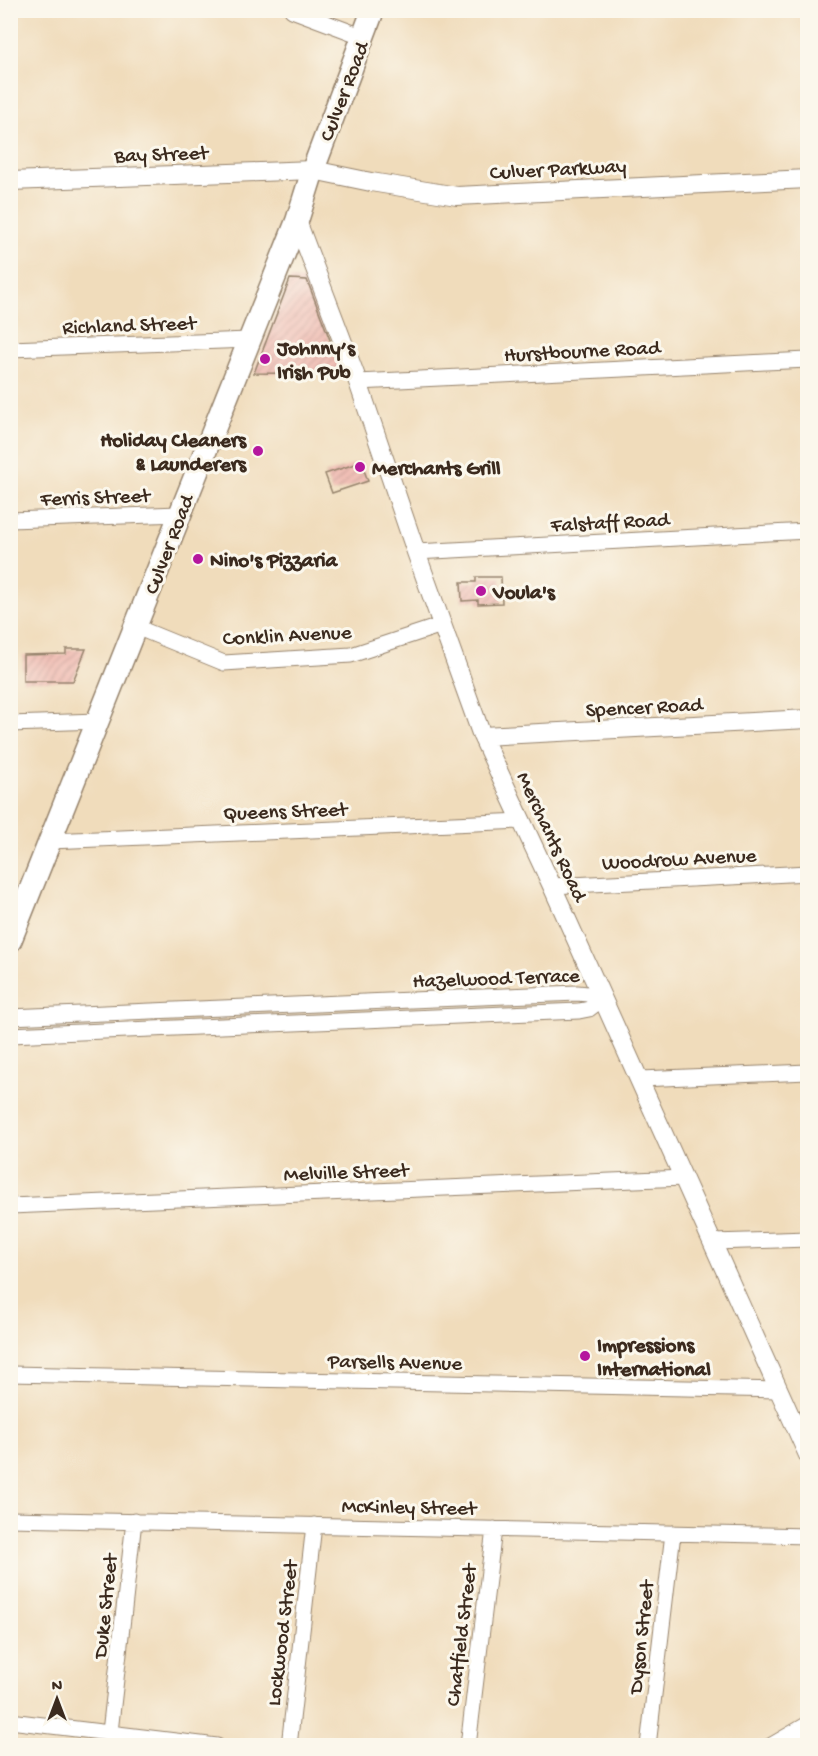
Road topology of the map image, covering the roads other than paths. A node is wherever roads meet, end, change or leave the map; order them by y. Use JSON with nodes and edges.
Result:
{"nodes":[{"id":1,"x":292,"y":10,"type":"edge"},
{"id":2,"x":373,"y":10,"type":"edge"},
{"id":3,"x":364,"y":37,"type":"junction"},
{"id":4,"x":314,"y":170,"type":"junction"},
{"id":5,"x":807,"y":179,"type":"edge"},
{"id":6,"x":10,"y":181,"type":"edge"},
{"id":7,"x":297,"y":221,"type":"junction"},
{"id":8,"x":249,"y":340,"type":"junction"},
{"id":9,"x":10,"y":349,"type":"edge"},
{"id":10,"x":807,"y":360,"type":"edge"},
{"id":11,"x":358,"y":382,"type":"junction"},
{"id":12,"x":180,"y":514,"type":"junction"},
{"id":13,"x":10,"y":520,"type":"edge"},
{"id":14,"x":807,"y":531,"type":"edge"},
{"id":15,"x":416,"y":552,"type":"junction"},
{"id":16,"x":442,"y":624,"type":"junction"},
{"id":17,"x":136,"y":627,"type":"junction"},
{"id":18,"x":807,"y":719,"type":"edge"},
{"id":19,"x":98,"y":721,"type":"junction"},
{"id":20,"x":10,"y":724,"type":"edge"},
{"id":21,"x":482,"y":736,"type":"junction"},
{"id":22,"x":521,"y":821,"type":"junction"},
{"id":23,"x":50,"y":841,"type":"junction"},
{"id":24,"x":807,"y":873,"type":"edge"},
{"id":25,"x":552,"y":886,"type":"junction"},
{"id":26,"x":20,"y":895,"type":"edge"},
{"id":27,"x":10,"y":941,"type":"edge"},
{"id":28,"x":602,"y":999,"type":"junction"},
{"id":29,"x":10,"y":1017,"type":"edge"},
{"id":30,"x":10,"y":1035,"type":"edge"},
{"id":31,"x":807,"y":1072,"type":"edge"},
{"id":32,"x":640,"y":1079,"type":"junction"},
{"id":33,"x":684,"y":1178,"type":"junction"},
{"id":34,"x":10,"y":1206,"type":"edge"},
{"id":35,"x":807,"y":1239,"type":"edge"},
{"id":36,"x":713,"y":1242,"type":"junction"},
{"id":37,"x":10,"y":1374,"type":"edge"},
{"id":38,"x":778,"y":1390,"type":"junction"},
{"id":39,"x":807,"y":1455,"type":"edge"},
{"id":40,"x":10,"y":1519,"type":"edge"},
{"id":41,"x":134,"y":1521,"type":"junction"},
{"id":42,"x":315,"y":1525,"type":"junction"},
{"id":43,"x":494,"y":1529,"type":"junction"},
{"id":44,"x":673,"y":1533,"type":"junction"},
{"id":45,"x":807,"y":1536,"type":"edge"},
{"id":46,"x":10,"y":1721,"type":"edge"},
{"id":47,"x":807,"y":1724,"type":"edge"},
{"id":48,"x":111,"y":1732,"type":"junction"},
{"id":49,"x":218,"y":1746,"type":"edge"},
{"id":50,"x":289,"y":1746,"type":"edge"},
{"id":51,"x":468,"y":1746,"type":"edge"},
{"id":52,"x":648,"y":1746,"type":"edge"},
{"id":53,"x":770,"y":1746,"type":"edge"}],
"edges":[{"from":1,"to":3,"type":"street"},
{"from":2,"to":3,"type":"main road","name":"Culver Road"},
{"from":3,"to":4,"type":"main road","name":"Culver Road"},
{"from":4,"to":5,"type":"street","name":"Culver Parkway"},
{"from":4,"to":6,"type":"street","name":"Bay Street"},
{"from":4,"to":7,"type":"main road","name":"Culver Road"},
{"from":7,"to":8,"type":"main road","name":"Culver Road"},
{"from":7,"to":11,"type":"street","name":"Merchants Road"},
{"from":8,"to":9,"type":"street","name":"Richland Street"},
{"from":8,"to":12,"type":"main road","name":"Culver Road"},
{"from":10,"to":11,"type":"street","name":"Hurstbourne Road"},
{"from":11,"to":15,"type":"street","name":"Merchants Road"},
{"from":12,"to":13,"type":"street","name":"Ferris Street"},
{"from":12,"to":17,"type":"main road","name":"Culver Road"},
{"from":14,"to":15,"type":"street","name":"Falstaff Road"},
{"from":15,"to":16,"type":"street","name":"Merchants Road"},
{"from":16,"to":17,"type":"street","name":"Conklin Avenue"},
{"from":16,"to":21,"type":"street","name":"Merchants Road"},
{"from":17,"to":19,"type":"main road","name":"Culver Road"},
{"from":18,"to":21,"type":"street","name":"Spencer Road"},
{"from":19,"to":20,"type":"street"},
{"from":19,"to":23,"type":"main road","name":"Culver Road"},
{"from":21,"to":22,"type":"street","name":"Merchants Road"},
{"from":22,"to":23,"type":"street","name":"Queens Street"},
{"from":22,"to":25,"type":"street","name":"Merchants Road"},
{"from":23,"to":26,"type":"main road","name":"Culver Road"},
{"from":24,"to":25,"type":"street","name":"Woodrow Avenue"},
{"from":25,"to":28,"type":"street","name":"Merchants Road"},
{"from":26,"to":27,"type":"main road","name":"Culver Road"},
{"from":28,"to":29,"type":"street","name":"Hazelwood Terrace"},
{"from":28,"to":30,"type":"street","name":"Hazelwood Terrace"},
{"from":28,"to":32,"type":"street","name":"Merchants Road"},
{"from":31,"to":32,"type":"street"},
{"from":32,"to":33,"type":"street","name":"Merchants Road"},
{"from":33,"to":34,"type":"street","name":"Melville Street"},
{"from":33,"to":36,"type":"street","name":"Merchants Road"},
{"from":35,"to":36,"type":"street"},
{"from":36,"to":38,"type":"street","name":"Merchants Road"},
{"from":37,"to":38,"type":"street","name":"Parsells Avenue"},
{"from":38,"to":39,"type":"street","name":"Merchants Road"},
{"from":40,"to":41,"type":"street","name":"McKinley Street"},
{"from":41,"to":42,"type":"street","name":"McKinley Street"},
{"from":41,"to":48,"type":"street","name":"Duke Street"},
{"from":42,"to":43,"type":"street","name":"McKinley Street"},
{"from":42,"to":50,"type":"street","name":"Lockwood Street"},
{"from":43,"to":44,"type":"street","name":"McKinley Street"},
{"from":43,"to":51,"type":"street","name":"Chatfield Street"},
{"from":44,"to":45,"type":"street","name":"McKinley Street"},
{"from":44,"to":52,"type":"street","name":"Dyson Street"},
{"from":46,"to":48,"type":"street"},
{"from":47,"to":53,"type":"street"},
{"from":48,"to":49,"type":"street"}]}
